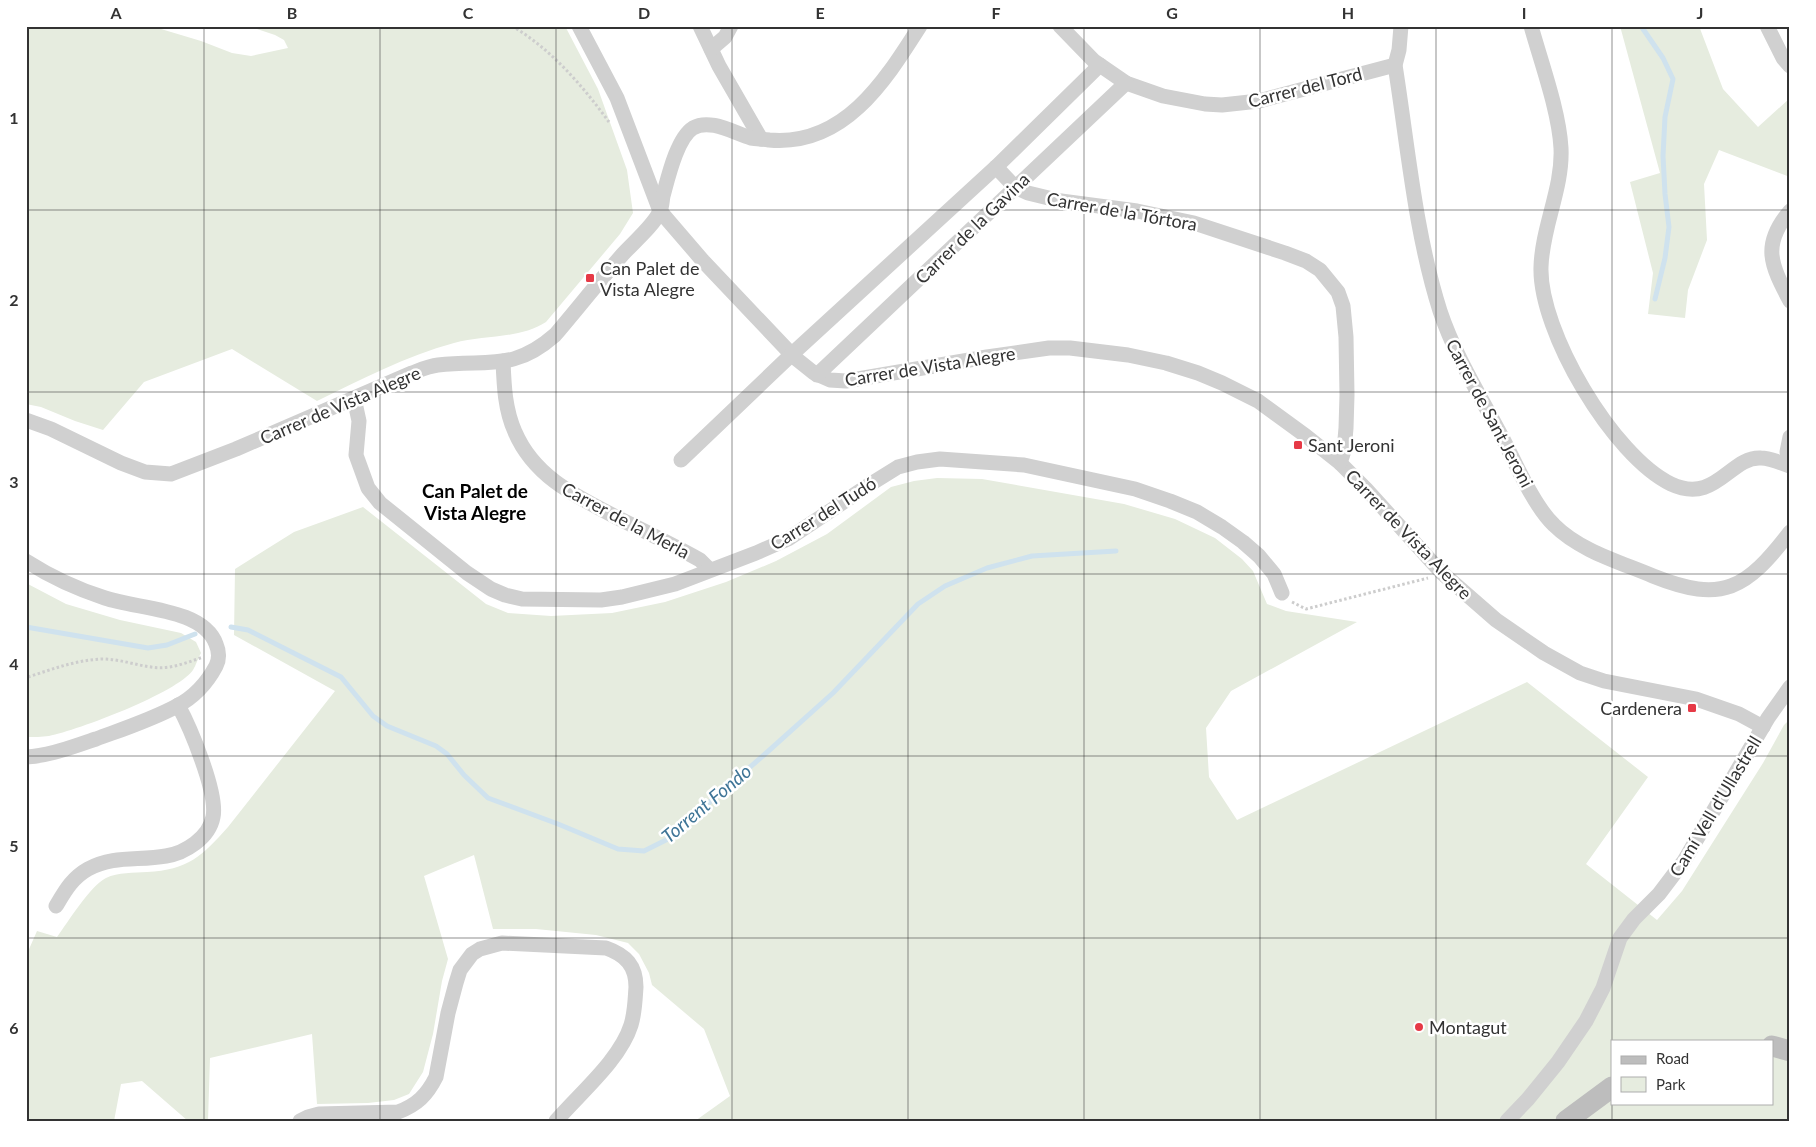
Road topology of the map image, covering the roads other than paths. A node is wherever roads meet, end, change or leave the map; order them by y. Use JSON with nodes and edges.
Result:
{"nodes":[{"id":1,"x":579,"y":26,"type":"edge"},
{"id":2,"x":700,"y":26,"type":"edge"},
{"id":3,"x":731,"y":26,"type":"edge"},
{"id":4,"x":920,"y":26,"type":"edge"},
{"id":5,"x":1060,"y":26,"type":"edge"},
{"id":6,"x":1401,"y":26,"type":"edge"},
{"id":7,"x":1531,"y":26,"type":"edge"},
{"id":8,"x":1766,"y":26,"type":"edge"},
{"id":9,"x":711,"y":49,"type":"junction"},
{"id":10,"x":1100,"y":65,"type":"junction"},
{"id":11,"x":1395,"y":65,"type":"junction"},
{"id":12,"x":1790,"y":66,"type":"edge"},
{"id":13,"x":1126,"y":82,"type":"junction"},
{"id":14,"x":761,"y":139,"type":"junction"},
{"id":15,"x":996,"y":167,"type":"junction"},
{"id":16,"x":1016,"y":187,"type":"junction"},
{"id":17,"x":1790,"y":210,"type":"edge"},
{"id":18,"x":660,"y":211,"type":"junction"},
{"id":19,"x":1790,"y":301,"type":"edge"},
{"id":20,"x":791,"y":354,"type":"junction"},
{"id":21,"x":503,"y":361,"type":"junction"},
{"id":22,"x":817,"y":374,"type":"junction"},
{"id":23,"x":354,"y":398,"type":"junction"},
{"id":24,"x":26,"y":420,"type":"edge"},
{"id":25,"x":1790,"y":437,"type":"edge"},
{"id":26,"x":681,"y":460,"type":"dead end"},
{"id":27,"x":1340,"y":463,"type":"junction"},
{"id":28,"x":1790,"y":466,"type":"edge"},
{"id":29,"x":1790,"y":532,"type":"edge"},
{"id":30,"x":26,"y":560,"type":"edge"},
{"id":31,"x":710,"y":570,"type":"junction"},
{"id":32,"x":1282,"y":593,"type":"road end"},
{"id":33,"x":1790,"y":687,"type":"edge"},
{"id":34,"x":178,"y":705,"type":"junction"},
{"id":35,"x":1763,"y":727,"type":"junction"},
{"id":36,"x":26,"y":757,"type":"edge"},
{"id":37,"x":56,"y":906,"type":"dead end"},
{"id":38,"x":1774,"y":1047,"type":"edge"},
{"id":39,"x":1790,"y":1051,"type":"edge"},
{"id":40,"x":1611,"y":1088,"type":"edge"},
{"id":41,"x":300,"y":1121,"type":"edge"},
{"id":42,"x":556,"y":1121,"type":"edge"},
{"id":43,"x":1507,"y":1121,"type":"edge"},
{"id":44,"x":1566,"y":1121,"type":"edge"}],
"edges":[{"from":1,"to":18,"type":"street"},
{"from":2,"to":9,"type":"street"},
{"from":3,"to":9,"type":"street"},
{"from":4,"to":14,"type":"street"},
{"from":5,"to":10,"type":"street","name":"Carrer del Tord"},
{"from":6,"to":11,"type":"street","name":"Carrer de Sant Jeroni"},
{"from":7,"to":28,"type":"street"},
{"from":8,"to":12,"type":"street"},
{"from":9,"to":14,"type":"street"},
{"from":10,"to":13,"type":"street","name":"Carrer del Tord"},
{"from":10,"to":15,"type":"street","name":"Carrer de la Gavina"},
{"from":11,"to":13,"type":"street","name":"Carrer del Tord"},
{"from":11,"to":29,"type":"street","name":"Carrer de Sant Jeroni"},
{"from":13,"to":16,"type":"street","name":"Carrer de la Gavina"},
{"from":14,"to":18,"type":"street"},
{"from":15,"to":16,"type":"street","name":"Carrer de la Tórtora"},
{"from":15,"to":20,"type":"street","name":"Carrer de la Gavina"},
{"from":16,"to":22,"type":"street","name":"Carrer de la Gavina"},
{"from":16,"to":27,"type":"street","name":"Carrer de la Tórtora"},
{"from":17,"to":19,"type":"street"},
{"from":18,"to":20,"type":"street","name":"Carrer de Vista Alegre"},
{"from":18,"to":21,"type":"street","name":"Carrer de Vista Alegre"},
{"from":20,"to":22,"type":"street","name":"Carrer de Vista Alegre"},
{"from":20,"to":26,"type":"street","name":"Carrer de la Gavina"},
{"from":21,"to":23,"type":"street","name":"Carrer de Vista Alegre"},
{"from":21,"to":31,"type":"street","name":"Carrer de la Merla"},
{"from":22,"to":27,"type":"street","name":"Carrer de Vista Alegre"},
{"from":23,"to":24,"type":"street","name":"Carrer de Vista Alegre"},
{"from":23,"to":31,"type":"street","name":"Carrer del Tudó"},
{"from":25,"to":28,"type":"street"},
{"from":27,"to":35,"type":"street","name":"Carrer de Vista Alegre"},
{"from":30,"to":34,"type":"street"},
{"from":31,"to":32,"type":"street","name":"Carrer del Tudó"},
{"from":33,"to":35,"type":"street","name":"Camí Vell d'Ullastrell"},
{"from":34,"to":36,"type":"street"},
{"from":34,"to":37,"type":"street"},
{"from":35,"to":43,"type":"street","name":"Camí Vell d'Ullastrell"},
{"from":38,"to":39,"type":"main road"},
{"from":40,"to":44,"type":"main road"},
{"from":41,"to":42,"type":"street"}]}
